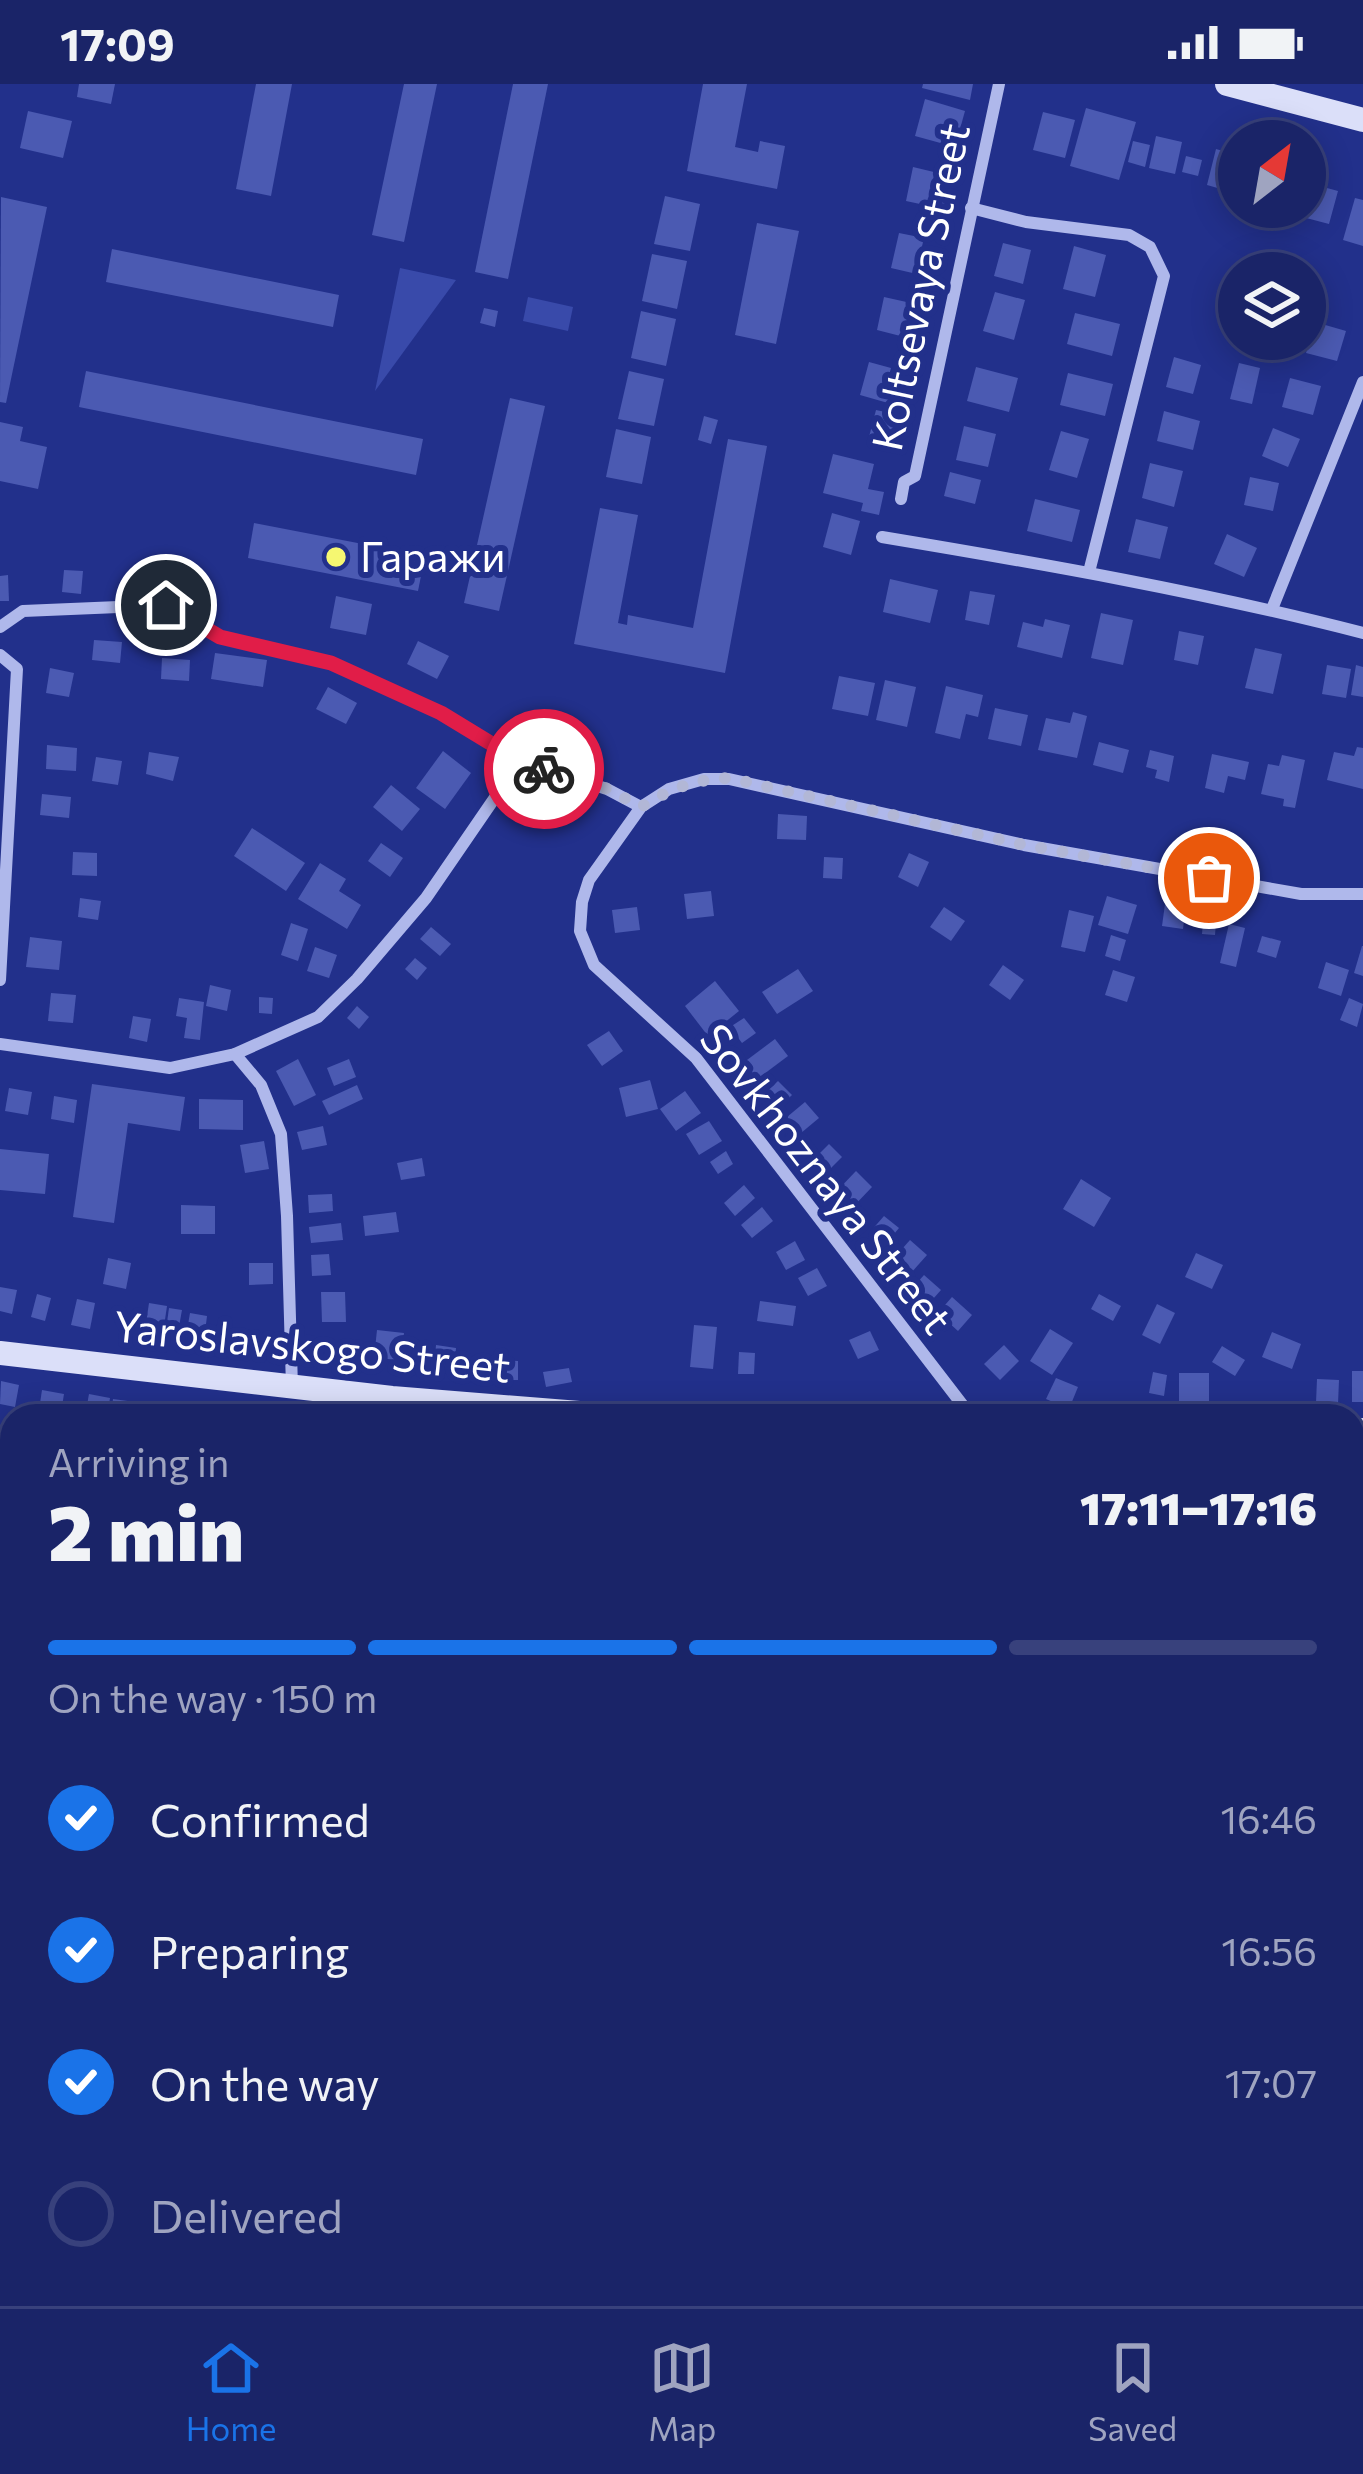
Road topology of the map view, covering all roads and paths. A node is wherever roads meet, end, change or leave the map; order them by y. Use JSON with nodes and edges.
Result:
{"nodes":[{"id":1,"x":999,"y":84,"type":"edge"},
{"id":2,"x":1227,"y":84,"type":"edge"},
{"id":3,"x":1363,"y":119,"type":"edge"},
{"id":4,"x":971,"y":208,"type":"junction"},
{"id":5,"x":1363,"y":382,"type":"edge"},
{"id":6,"x":901,"y":499,"type":"dead end"},
{"id":7,"x":882,"y":537,"type":"dead end"},
{"id":8,"x":1089,"y":572,"type":"junction"},
{"id":9,"x":1272,"y":609,"type":"junction"},
{"id":10,"x":0,"y":627,"type":"edge"},
{"id":11,"x":1363,"y":633,"type":"edge"},
{"id":12,"x":0,"y":655,"type":"edge"},
{"id":13,"x":520,"y":761,"type":"junction"},
{"id":14,"x":641,"y":807,"type":"junction"},
{"id":15,"x":1363,"y":894,"type":"edge"},
{"id":16,"x":0,"y":980,"type":"edge"},
{"id":17,"x":0,"y":1044,"type":"edge"},
{"id":18,"x":235,"y":1054,"type":"junction"},
{"id":19,"x":0,"y":1353,"type":"edge"},
{"id":20,"x":292,"y":1387,"type":"junction"},
{"id":21,"x":378,"y":1404,"type":"edge"},
{"id":22,"x":962,"y":1404,"type":"edge"}],
"edges":[{"from":1,"to":4,"type":"street","name":"Koltsevaya Street"},
{"from":2,"to":3,"type":"street"},
{"from":4,"to":6,"type":"street","name":"Koltsevaya Street"},
{"from":4,"to":8,"type":"street"},
{"from":5,"to":9,"type":"street"},
{"from":7,"to":8,"type":"street"},
{"from":8,"to":9,"type":"street"},
{"from":9,"to":11,"type":"street"},
{"from":10,"to":13,"type":"street"},
{"from":12,"to":16,"type":"street"},
{"from":13,"to":14,"type":"street"},
{"from":13,"to":18,"type":"street"},
{"from":14,"to":15,"type":"street"},
{"from":14,"to":22,"type":"street","name":"Sovkhoznaya Street"},
{"from":17,"to":18,"type":"street"},
{"from":18,"to":20,"type":"street"},
{"from":19,"to":20,"type":"street","name":"Yaroslavskogo Street"},
{"from":20,"to":21,"type":"street","name":"Yaroslavskogo Street"}]}
